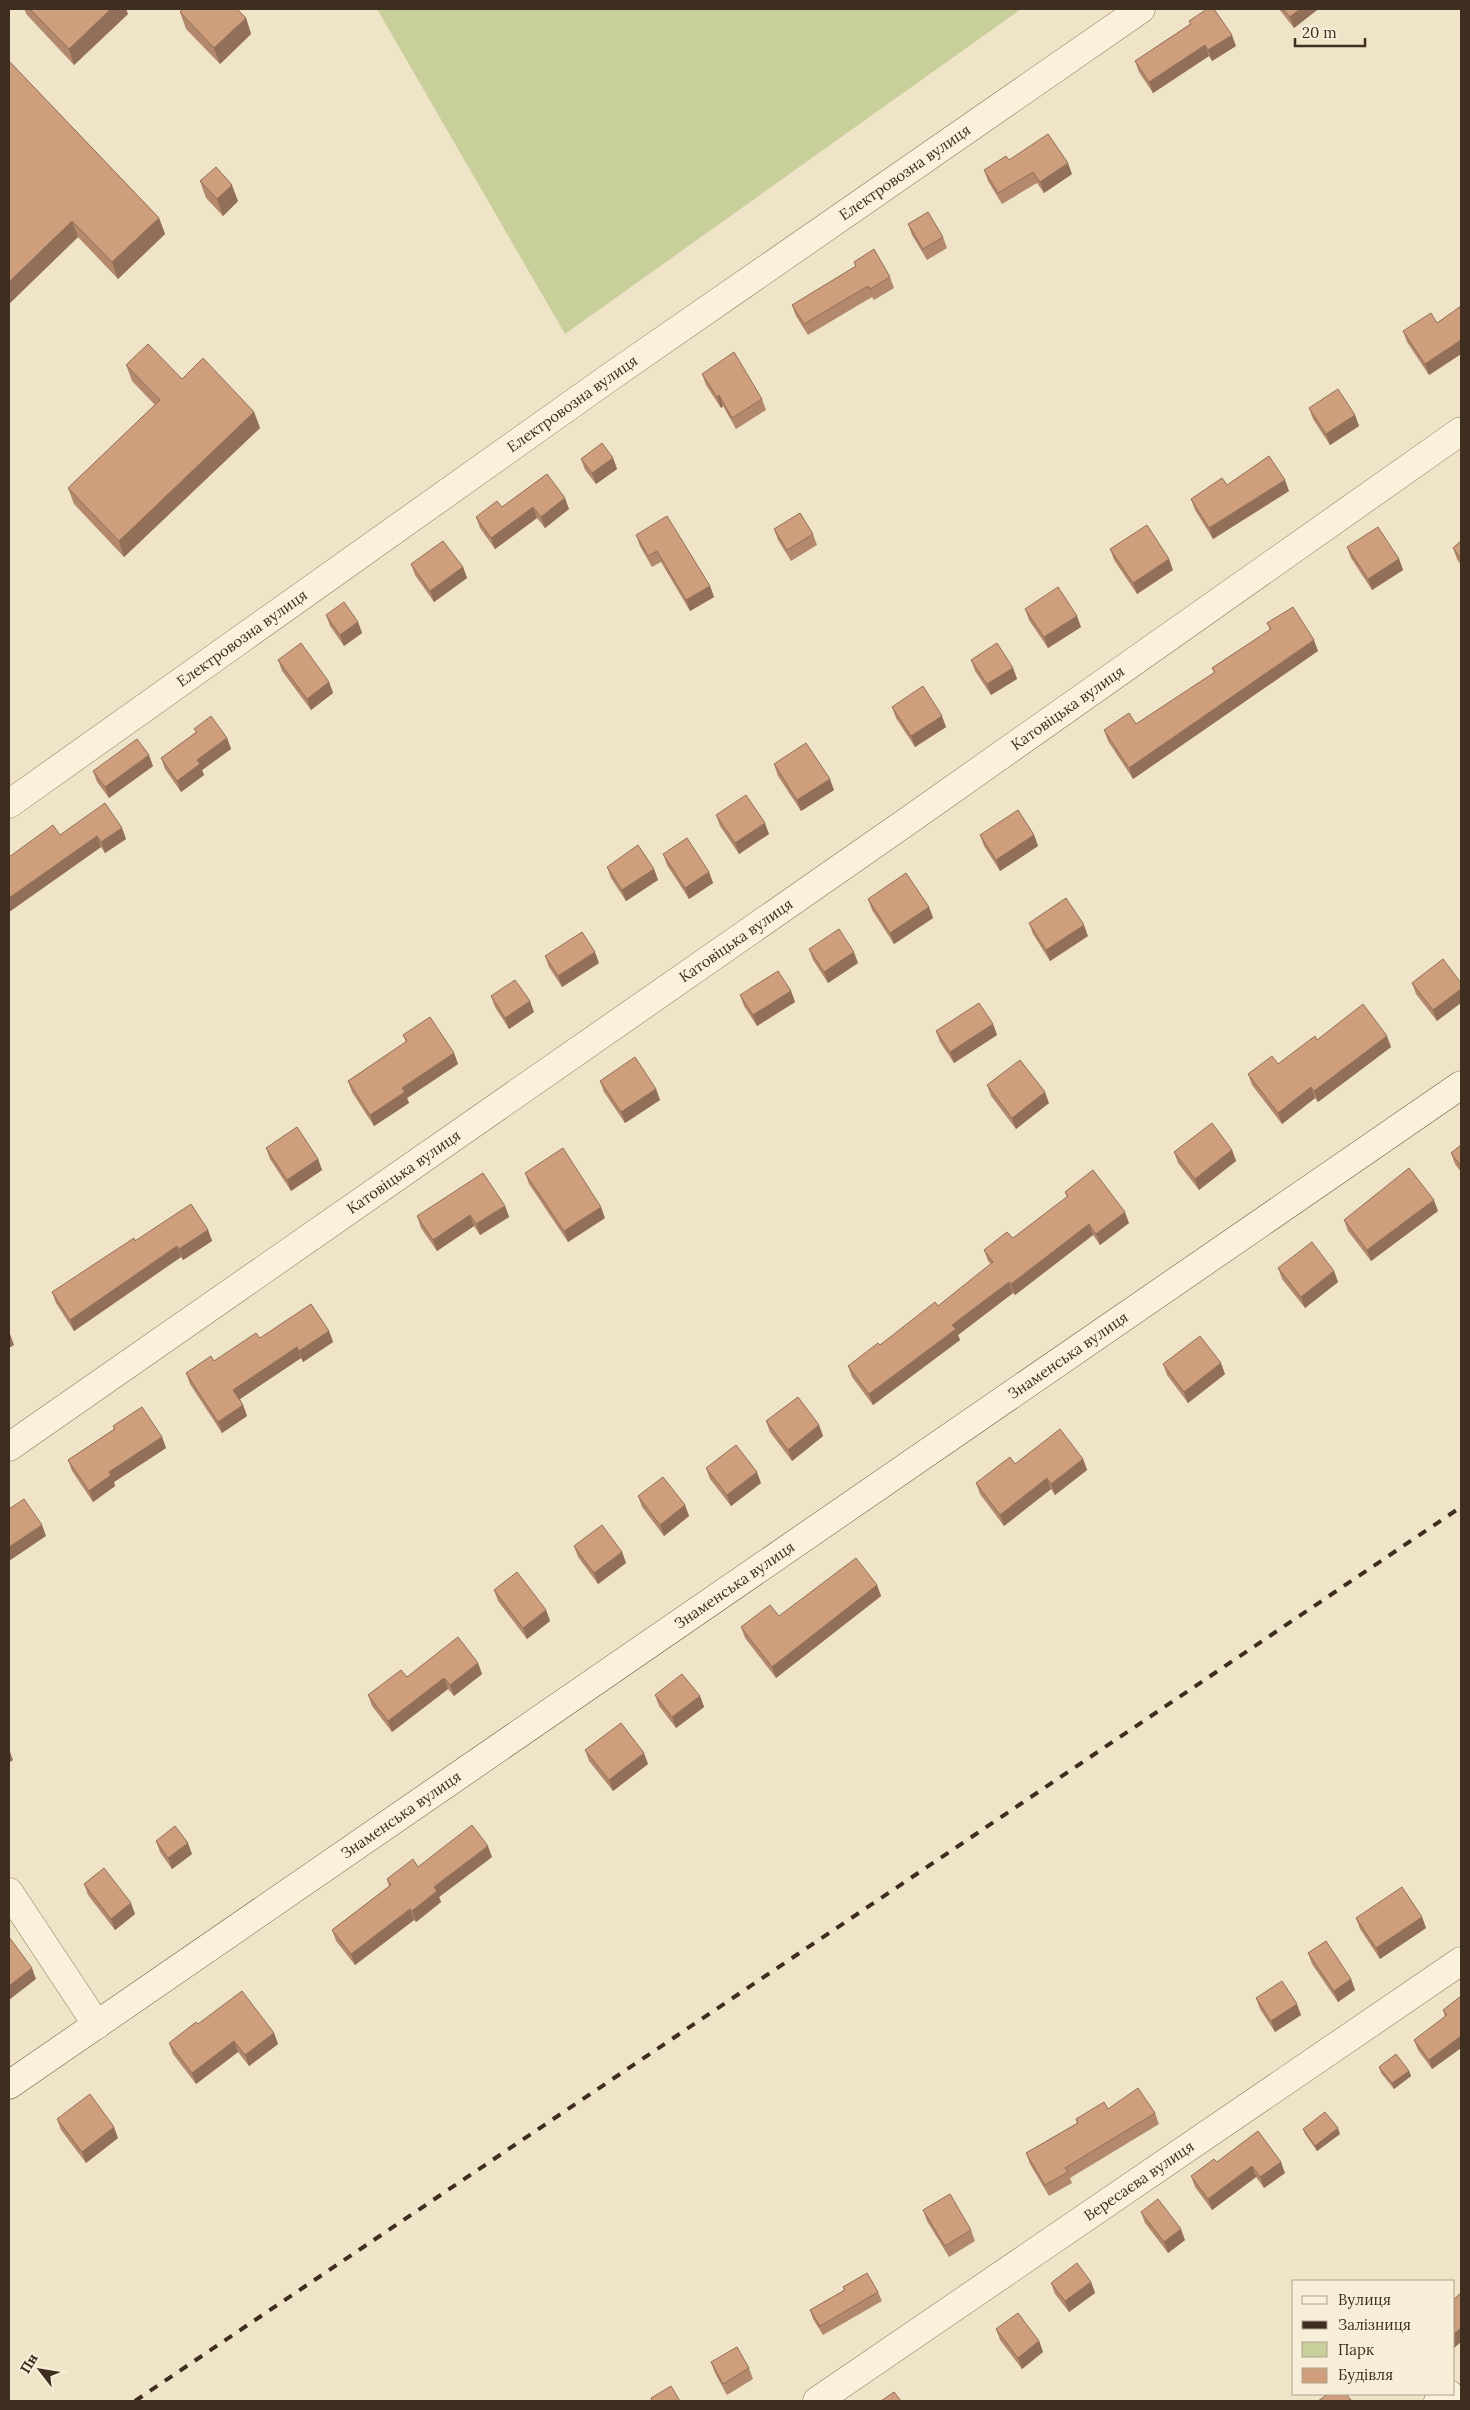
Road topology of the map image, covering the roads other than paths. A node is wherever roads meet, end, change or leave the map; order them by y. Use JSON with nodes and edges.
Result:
{"nodes":[{"id":1,"x":1141,"y":9,"type":"edge"},
{"id":2,"x":1461,"y":431,"type":"edge"},
{"id":3,"x":9,"y":804,"type":"edge"},
{"id":4,"x":1461,"y":1085,"type":"edge"},
{"id":5,"x":9,"y":1446,"type":"edge"},
{"id":6,"x":9,"y":1892,"type":"edge"},
{"id":7,"x":1461,"y":1961,"type":"edge"},
{"id":8,"x":97,"y":2024,"type":"junction"},
{"id":9,"x":9,"y":2086,"type":"edge"},
{"id":10,"x":817,"y":2401,"type":"edge"}],
"edges":[{"from":1,"to":3,"type":"street","name":"Електровозна вулиця"},
{"from":2,"to":5,"type":"street","name":"Катовіцька вулиця"},
{"from":4,"to":8,"type":"street","name":"Знаменська вулиця"},
{"from":6,"to":8,"type":"street"},
{"from":7,"to":10,"type":"street","name":"Вересаєва вулиця"},
{"from":8,"to":9,"type":"street","name":"Знаменська вулиця"}]}
